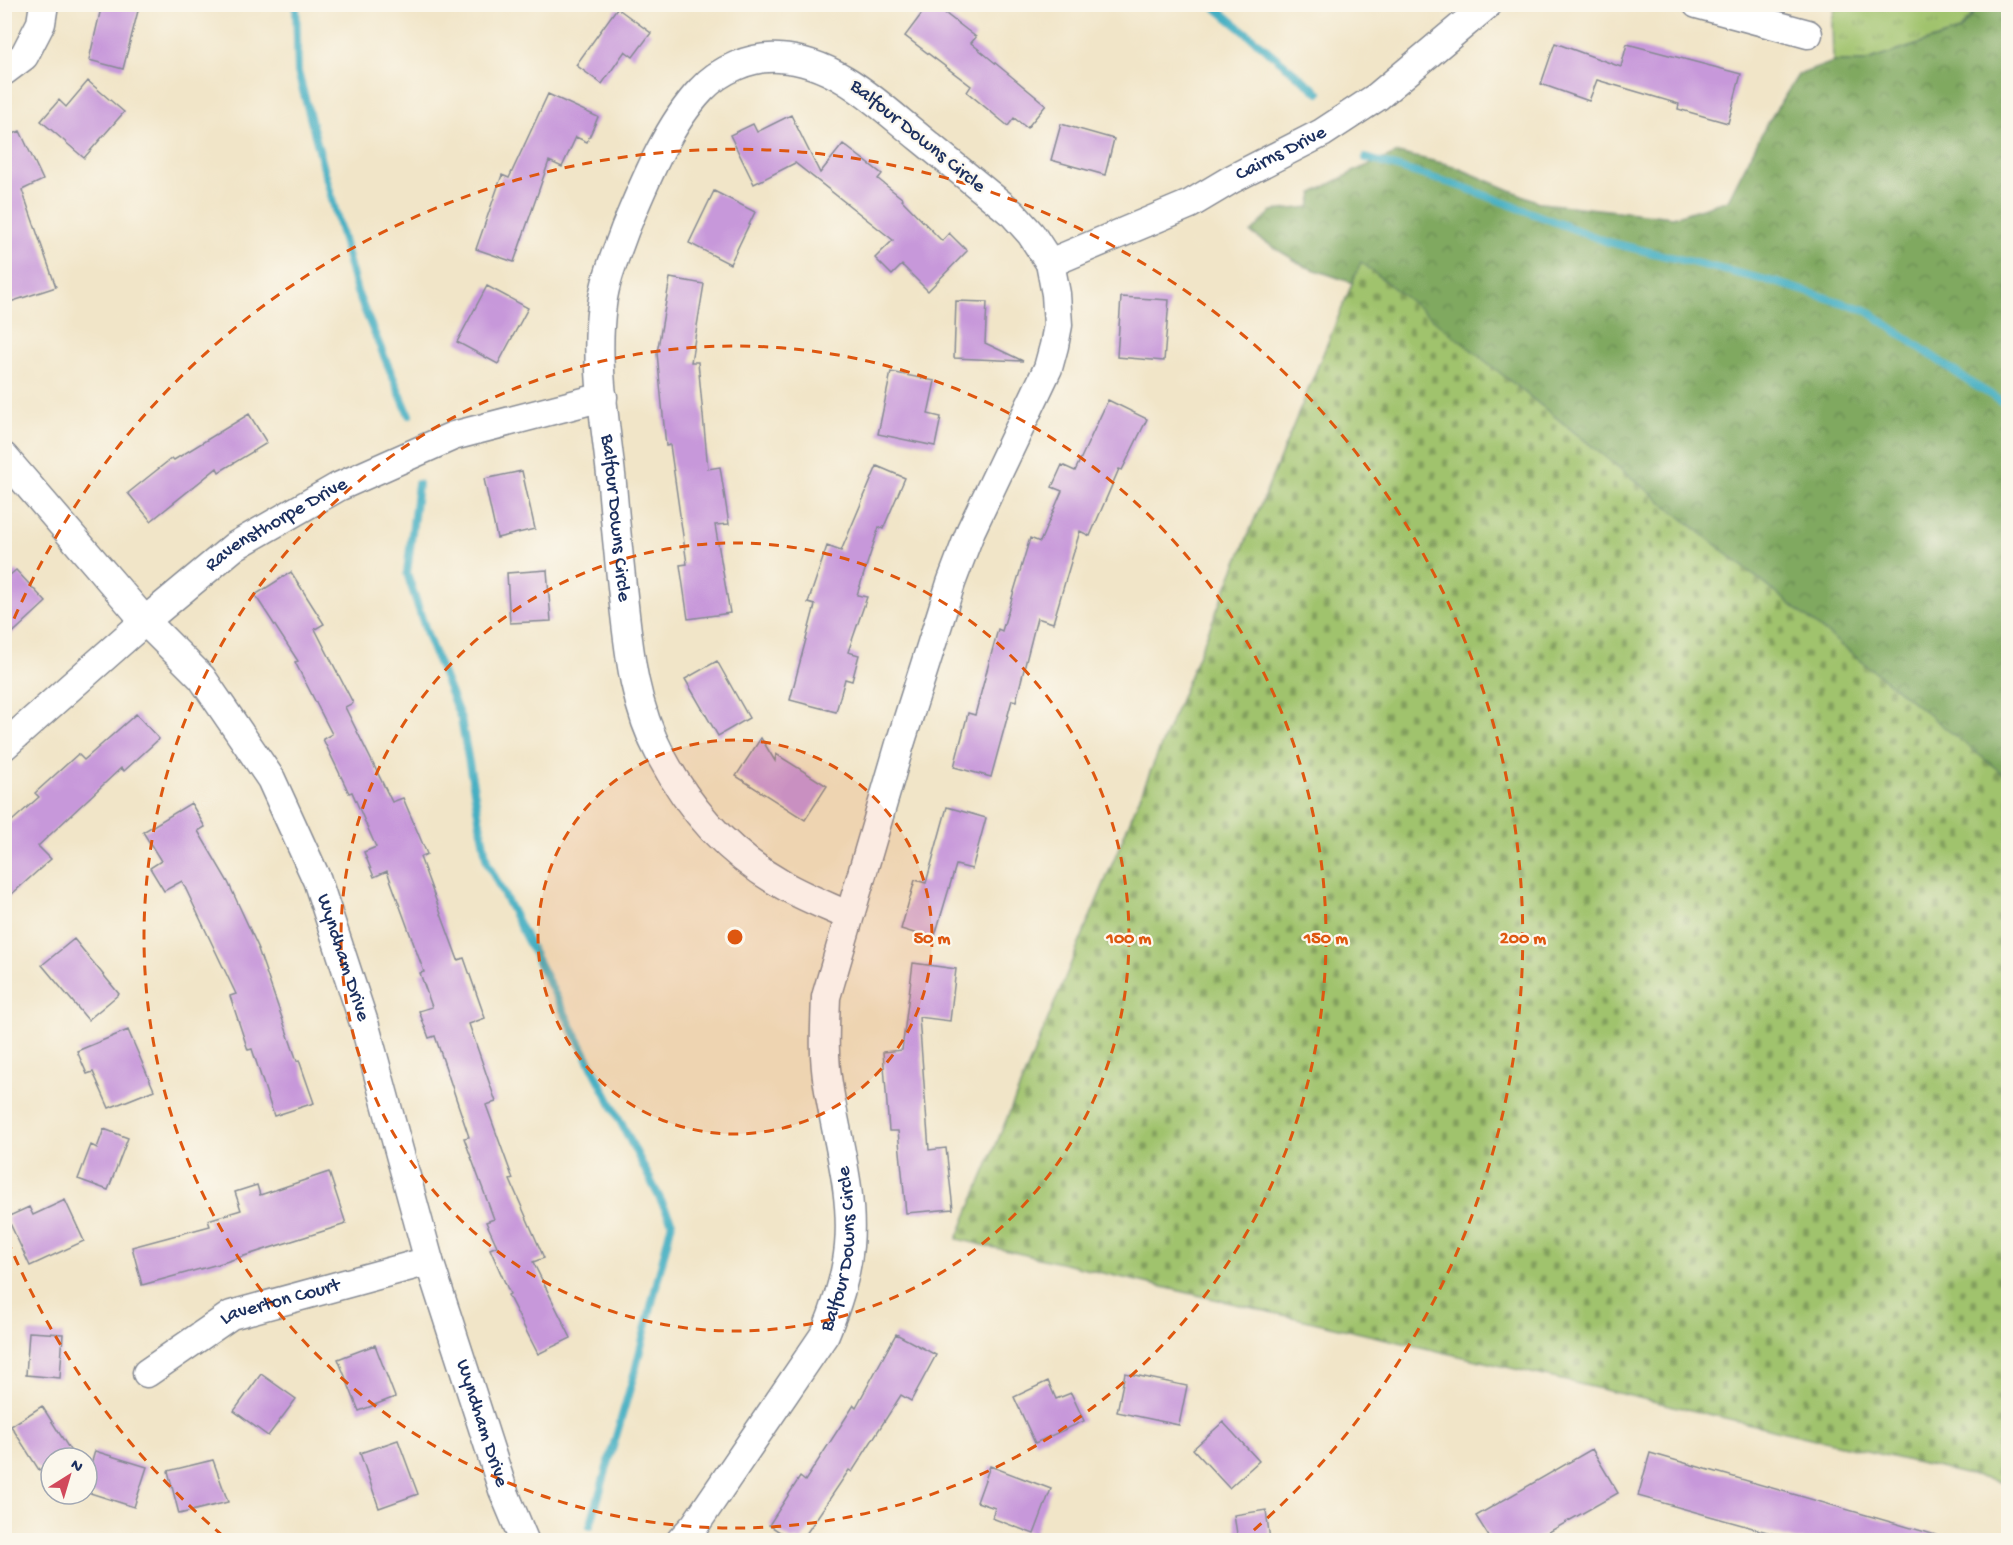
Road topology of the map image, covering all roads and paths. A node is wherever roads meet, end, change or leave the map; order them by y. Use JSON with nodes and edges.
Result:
{"nodes":[{"id":1,"x":44,"y":4,"type":"edge"},
{"id":2,"x":1488,"y":4,"type":"edge"},
{"id":3,"x":1697,"y":4,"type":"edge"},
{"id":4,"x":1808,"y":34,"type":"dead end"},
{"id":5,"x":4,"y":71,"type":"edge"},
{"id":6,"x":1050,"y":263,"type":"junction"},
{"id":7,"x":603,"y":397,"type":"junction"},
{"id":8,"x":4,"y":457,"type":"edge"},
{"id":9,"x":145,"y":621,"type":"junction"},
{"id":10,"x":4,"y":746,"type":"edge"},
{"id":11,"x":849,"y":916,"type":"junction"},
{"id":12,"x":429,"y":1261,"type":"junction"},
{"id":13,"x":147,"y":1373,"type":"dead end"},
{"id":14,"x":524,"y":1540,"type":"edge"},
{"id":15,"x":681,"y":1540,"type":"edge"}],
"edges":[{"from":1,"to":5,"type":"street"},
{"from":2,"to":6,"type":"street","name":"Cairns Drive"},
{"from":3,"to":4,"type":"street"},
{"from":6,"to":7,"type":"street","name":"Balfour Downs Circle"},
{"from":6,"to":11,"type":"street","name":"Balfour Downs Circle"},
{"from":7,"to":9,"type":"street","name":"Ravensthorpe Drive"},
{"from":7,"to":11,"type":"street","name":"Balfour Downs Circle"},
{"from":8,"to":9,"type":"street","name":"Wyndham Drive"},
{"from":9,"to":10,"type":"street","name":"Ravensthorpe Drive"},
{"from":9,"to":12,"type":"street","name":"Wyndham Drive"},
{"from":11,"to":15,"type":"street","name":"Balfour Downs Circle"},
{"from":12,"to":13,"type":"street","name":"Laverton Court"},
{"from":12,"to":14,"type":"street","name":"Wyndham Drive"}]}
